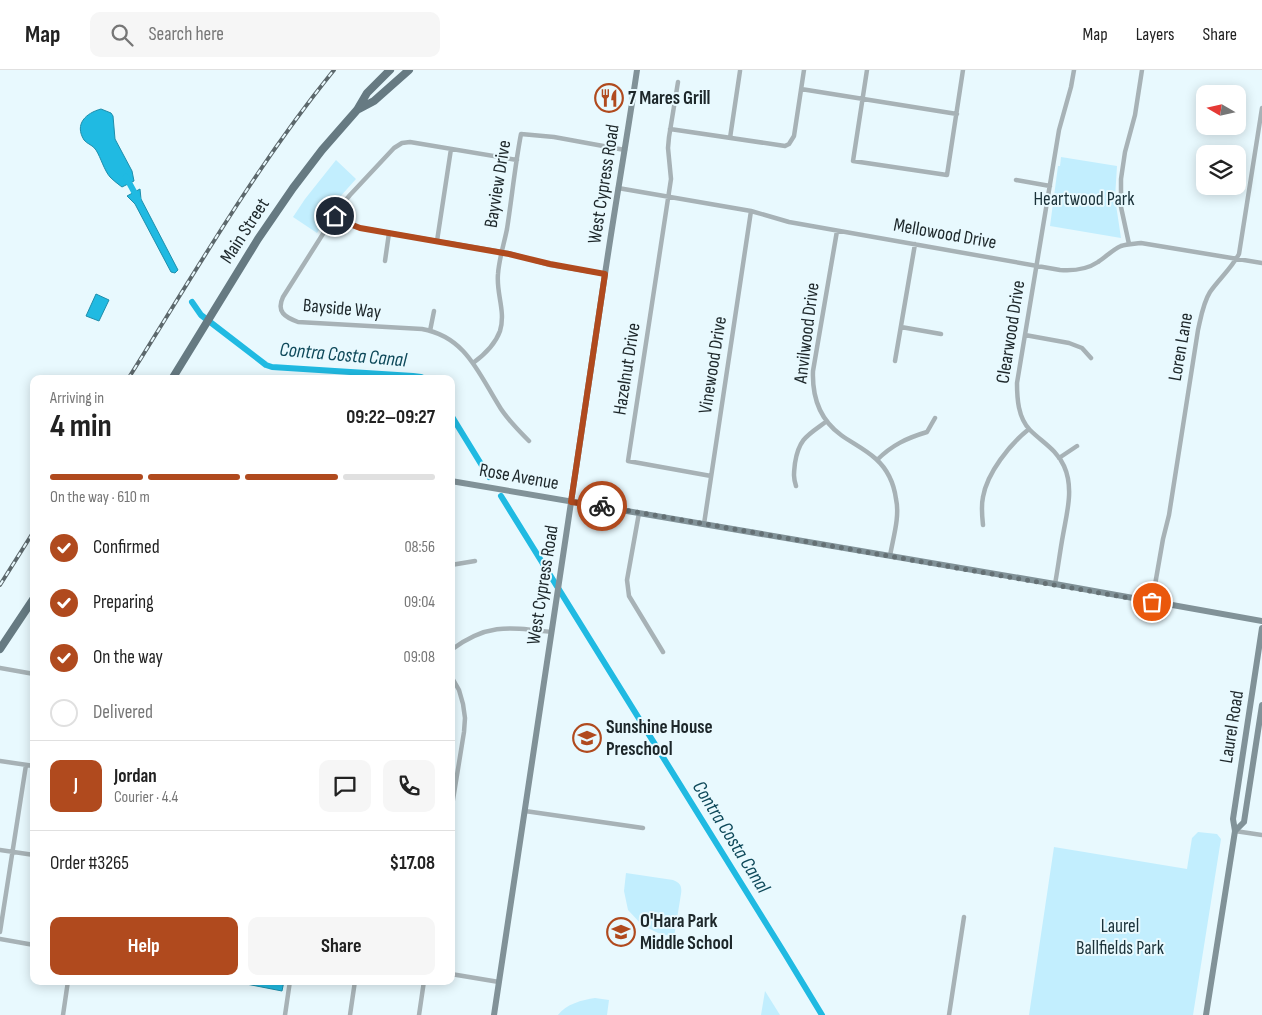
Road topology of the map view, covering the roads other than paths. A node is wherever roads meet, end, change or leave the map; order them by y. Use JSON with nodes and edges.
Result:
{"nodes":[{"id":1,"x":390,"y":70,"type":"edge"},
{"id":2,"x":409,"y":70,"type":"edge"},
{"id":3,"x":637,"y":70,"type":"edge"},
{"id":4,"x":804,"y":70,"type":"edge"},
{"id":5,"x":867,"y":70,"type":"edge"},
{"id":6,"x":963,"y":70,"type":"edge"},
{"id":7,"x":1074,"y":70,"type":"edge"},
{"id":8,"x":1142,"y":70,"type":"edge"},
{"id":9,"x":740,"y":71,"type":"edge"},
{"id":10,"x":678,"y":82,"type":"dead end"},
{"id":11,"x":801,"y":89,"type":"junction"},
{"id":12,"x":863,"y":98,"type":"junction"},
{"id":13,"x":1262,"y":108,"type":"edge"},
{"id":14,"x":357,"y":110,"type":"junction"},
{"id":15,"x":957,"y":114,"type":"junction"},
{"id":16,"x":670,"y":129,"type":"junction"},
{"id":17,"x":730,"y":138,"type":"junction"},
{"id":18,"x":451,"y":149,"type":"junction"},
{"id":19,"x":625,"y":150,"type":"junction"},
{"id":20,"x":517,"y":160,"type":"junction"},
{"id":21,"x":1016,"y":180,"type":"dead end"},
{"id":22,"x":1050,"y":186,"type":"junction"},
{"id":23,"x":618,"y":188,"type":"junction"},
{"id":24,"x":668,"y":197,"type":"junction"},
{"id":25,"x":752,"y":211,"type":"junction"},
{"id":26,"x":335,"y":216,"type":"junction"},
{"id":27,"x":837,"y":231,"type":"junction"},
{"id":28,"x":389,"y":233,"type":"junction"},
{"id":29,"x":437,"y":241,"type":"junction"},
{"id":30,"x":915,"y":244,"type":"junction"},
{"id":31,"x":1129,"y":244,"type":"junction"},
{"id":32,"x":502,"y":252,"type":"junction"},
{"id":33,"x":1237,"y":259,"type":"junction"},
{"id":34,"x":385,"y":261,"type":"dead end"},
{"id":35,"x":1262,"y":264,"type":"edge"},
{"id":36,"x":1037,"y":266,"type":"junction"},
{"id":37,"x":605,"y":274,"type":"junction"},
{"id":38,"x":434,"y":311,"type":"dead end"},
{"id":39,"x":901,"y":327,"type":"junction"},
{"id":40,"x":430,"y":331,"type":"junction"},
{"id":41,"x":940,"y":334,"type":"dead end"},
{"id":42,"x":1025,"y":335,"type":"junction"},
{"id":43,"x":1091,"y":358,"type":"dead end"},
{"id":44,"x":895,"y":361,"type":"dead end"},
{"id":45,"x":473,"y":363,"type":"junction"},
{"id":46,"x":174,"y":375,"type":"edge"},
{"id":47,"x":935,"y":418,"type":"dead end"},
{"id":48,"x":827,"y":421,"type":"junction"},
{"id":49,"x":1029,"y":429,"type":"junction"},
{"id":50,"x":529,"y":441,"type":"dead end"},
{"id":51,"x":1076,"y":446,"type":"dead end"},
{"id":52,"x":1059,"y":458,"type":"junction"},
{"id":53,"x":877,"y":460,"type":"junction"},
{"id":54,"x":712,"y":476,"type":"junction"},
{"id":55,"x":455,"y":482,"type":"edge"},
{"id":56,"x":796,"y":486,"type":"dead end"},
{"id":57,"x":571,"y":502,"type":"junction"},
{"id":58,"x":639,"y":513,"type":"junction"},
{"id":59,"x":704,"y":524,"type":"junction"},
{"id":60,"x":983,"y":525,"type":"dead end"},
{"id":61,"x":890,"y":556,"type":"junction"},
{"id":62,"x":475,"y":561,"type":"dead end"},
{"id":63,"x":455,"y":564,"type":"edge"},
{"id":64,"x":1055,"y":584,"type":"junction"},
{"id":65,"x":1152,"y":602,"type":"junction"},
{"id":66,"x":30,"y":604,"type":"edge"},
{"id":67,"x":1262,"y":621,"type":"edge"},
{"id":68,"x":1262,"y":628,"type":"edge"},
{"id":69,"x":551,"y":632,"type":"junction"},
{"id":70,"x":455,"y":647,"type":"edge"},
{"id":71,"x":0,"y":649,"type":"edge"},
{"id":72,"x":663,"y":652,"type":"dead end"},
{"id":73,"x":0,"y":668,"type":"edge"},
{"id":74,"x":30,"y":673,"type":"edge"},
{"id":75,"x":455,"y":683,"type":"edge"},
{"id":76,"x":1262,"y":705,"type":"edge"},
{"id":77,"x":0,"y":761,"type":"edge"},
{"id":78,"x":26,"y":765,"type":"junction"},
{"id":79,"x":30,"y":766,"type":"edge"},
{"id":80,"x":455,"y":787,"type":"edge"},
{"id":81,"x":525,"y":811,"type":"junction"},
{"id":82,"x":643,"y":828,"type":"dead end"},
{"id":83,"x":1235,"y":831,"type":"junction"},
{"id":84,"x":1262,"y":835,"type":"edge"},
{"id":85,"x":0,"y":850,"type":"edge"},
{"id":86,"x":13,"y":852,"type":"junction"},
{"id":87,"x":30,"y":854,"type":"edge"},
{"id":88,"x":964,"y":916,"type":"dead end"},
{"id":89,"x":0,"y":932,"type":"edge"},
{"id":90,"x":0,"y":939,"type":"edge"},
{"id":91,"x":30,"y":943,"type":"edge"},
{"id":92,"x":455,"y":975,"type":"edge"},
{"id":93,"x":499,"y":982,"type":"junction"},
{"id":94,"x":67,"y":985,"type":"edge"},
{"id":95,"x":289,"y":985,"type":"edge"},
{"id":96,"x":354,"y":985,"type":"edge"},
{"id":97,"x":423,"y":985,"type":"edge"},
{"id":98,"x":63,"y":1015,"type":"edge"},
{"id":99,"x":285,"y":1015,"type":"edge"},
{"id":100,"x":350,"y":1015,"type":"edge"},
{"id":101,"x":419,"y":1015,"type":"edge"},
{"id":102,"x":494,"y":1015,"type":"edge"},
{"id":103,"x":949,"y":1015,"type":"edge"},
{"id":104,"x":1206,"y":1015,"type":"edge"}],
"edges":[{"from":1,"to":14,"type":"main road","name":"Main Street"},
{"from":2,"to":14,"type":"main road","name":"Main Street"},
{"from":3,"to":19,"type":"street","name":"West Cypress Road"},
{"from":4,"to":11,"type":"street"},
{"from":5,"to":12,"type":"street"},
{"from":6,"to":15,"type":"street"},
{"from":7,"to":22,"type":"street","name":"Clearwood Drive"},
{"from":8,"to":31,"type":"street"},
{"from":9,"to":17,"type":"street"},
{"from":10,"to":16,"type":"street"},
{"from":11,"to":12,"type":"street"},
{"from":11,"to":17,"type":"street"},
{"from":12,"to":15,"type":"street"},
{"from":12,"to":15,"type":"street"},
{"from":13,"to":33,"type":"street","name":"Loren Lane"},
{"from":14,"to":46,"type":"main road","name":"Main Street"},
{"from":16,"to":17,"type":"street"},
{"from":16,"to":24,"type":"street"},
{"from":18,"to":20,"type":"street","name":"Bayside Way"},
{"from":18,"to":26,"type":"street","name":"Bayside Way"},
{"from":18,"to":29,"type":"street"},
{"from":19,"to":20,"type":"street","name":"Bayview Drive"},
{"from":19,"to":23,"type":"street","name":"West Cypress Road"},
{"from":20,"to":32,"type":"street","name":"Bayview Drive"},
{"from":21,"to":22,"type":"street"},
{"from":22,"to":36,"type":"street","name":"Clearwood Drive"},
{"from":23,"to":24,"type":"street","name":"Mellowood Drive"},
{"from":23,"to":37,"type":"street","name":"West Cypress Road"},
{"from":24,"to":25,"type":"street","name":"Mellowood Drive"},
{"from":24,"to":54,"type":"street","name":"Hazelnut Drive"},
{"from":25,"to":27,"type":"street","name":"Mellowood Drive"},
{"from":25,"to":54,"type":"street","name":"Vinewood Drive"},
{"from":26,"to":28,"type":"street"},
{"from":26,"to":40,"type":"street","name":"Bayside Way"},
{"from":27,"to":30,"type":"street","name":"Mellowood Drive"},
{"from":27,"to":48,"type":"street","name":"Anvilwood Drive"},
{"from":28,"to":29,"type":"street"},
{"from":28,"to":34,"type":"street"},
{"from":29,"to":32,"type":"street"},
{"from":30,"to":36,"type":"street","name":"Mellowood Drive"},
{"from":30,"to":39,"type":"street"},
{"from":31,"to":33,"type":"street","name":"Mellowood Drive"},
{"from":31,"to":36,"type":"street","name":"Mellowood Drive"},
{"from":32,"to":37,"type":"street"},
{"from":32,"to":45,"type":"street","name":"Bayview Drive"},
{"from":33,"to":35,"type":"street","name":"Mellowood Drive"},
{"from":33,"to":65,"type":"street","name":"Loren Lane"},
{"from":36,"to":42,"type":"street","name":"Clearwood Drive"},
{"from":37,"to":57,"type":"street","name":"West Cypress Road"},
{"from":38,"to":40,"type":"street"},
{"from":39,"to":41,"type":"street"},
{"from":39,"to":44,"type":"street"},
{"from":40,"to":45,"type":"street","name":"Bayside Way"},
{"from":42,"to":43,"type":"street"},
{"from":42,"to":49,"type":"street","name":"Clearwood Drive"},
{"from":45,"to":50,"type":"street","name":"Bayside Way"},
{"from":47,"to":53,"type":"street"},
{"from":48,"to":53,"type":"street","name":"Anvilwood Drive"},
{"from":48,"to":56,"type":"street"},
{"from":49,"to":52,"type":"street","name":"Clearwood Drive"},
{"from":49,"to":60,"type":"street"},
{"from":51,"to":52,"type":"street"},
{"from":52,"to":64,"type":"street","name":"Clearwood Drive"},
{"from":53,"to":61,"type":"street","name":"Anvilwood Drive"},
{"from":54,"to":59,"type":"street","name":"Vinewood Drive"},
{"from":55,"to":57,"type":"street","name":"Rose Avenue"},
{"from":57,"to":58,"type":"street","name":"Rose Avenue"},
{"from":57,"to":69,"type":"street","name":"West Cypress Road"},
{"from":58,"to":59,"type":"street","name":"Rose Avenue"},
{"from":58,"to":72,"type":"street"},
{"from":59,"to":61,"type":"street","name":"Rose Avenue"},
{"from":61,"to":64,"type":"street","name":"Rose Avenue"},
{"from":62,"to":63,"type":"street"},
{"from":64,"to":65,"type":"street","name":"Rose Avenue"},
{"from":65,"to":67,"type":"street","name":"Rose Avenue"},
{"from":66,"to":71,"type":"main road"},
{"from":68,"to":83,"type":"street","name":"Laurel Road"},
{"from":69,"to":70,"type":"street"},
{"from":69,"to":81,"type":"street","name":"West Cypress Road"},
{"from":73,"to":74,"type":"street"},
{"from":75,"to":80,"type":"street"},
{"from":76,"to":83,"type":"street","name":"Laurel Road"},
{"from":77,"to":78,"type":"street"},
{"from":78,"to":79,"type":"street"},
{"from":78,"to":86,"type":"street"},
{"from":81,"to":82,"type":"street"},
{"from":81,"to":93,"type":"street","name":"West Cypress Road"},
{"from":83,"to":84,"type":"street"},
{"from":83,"to":104,"type":"street","name":"Laurel Road"},
{"from":85,"to":86,"type":"street"},
{"from":86,"to":87,"type":"street"},
{"from":86,"to":89,"type":"street"},
{"from":88,"to":103,"type":"street"},
{"from":90,"to":91,"type":"street"},
{"from":92,"to":93,"type":"street"},
{"from":93,"to":102,"type":"street","name":"West Cypress Road"},
{"from":94,"to":98,"type":"street"},
{"from":95,"to":99,"type":"street"},
{"from":96,"to":100,"type":"street"},
{"from":97,"to":101,"type":"street"}]}
